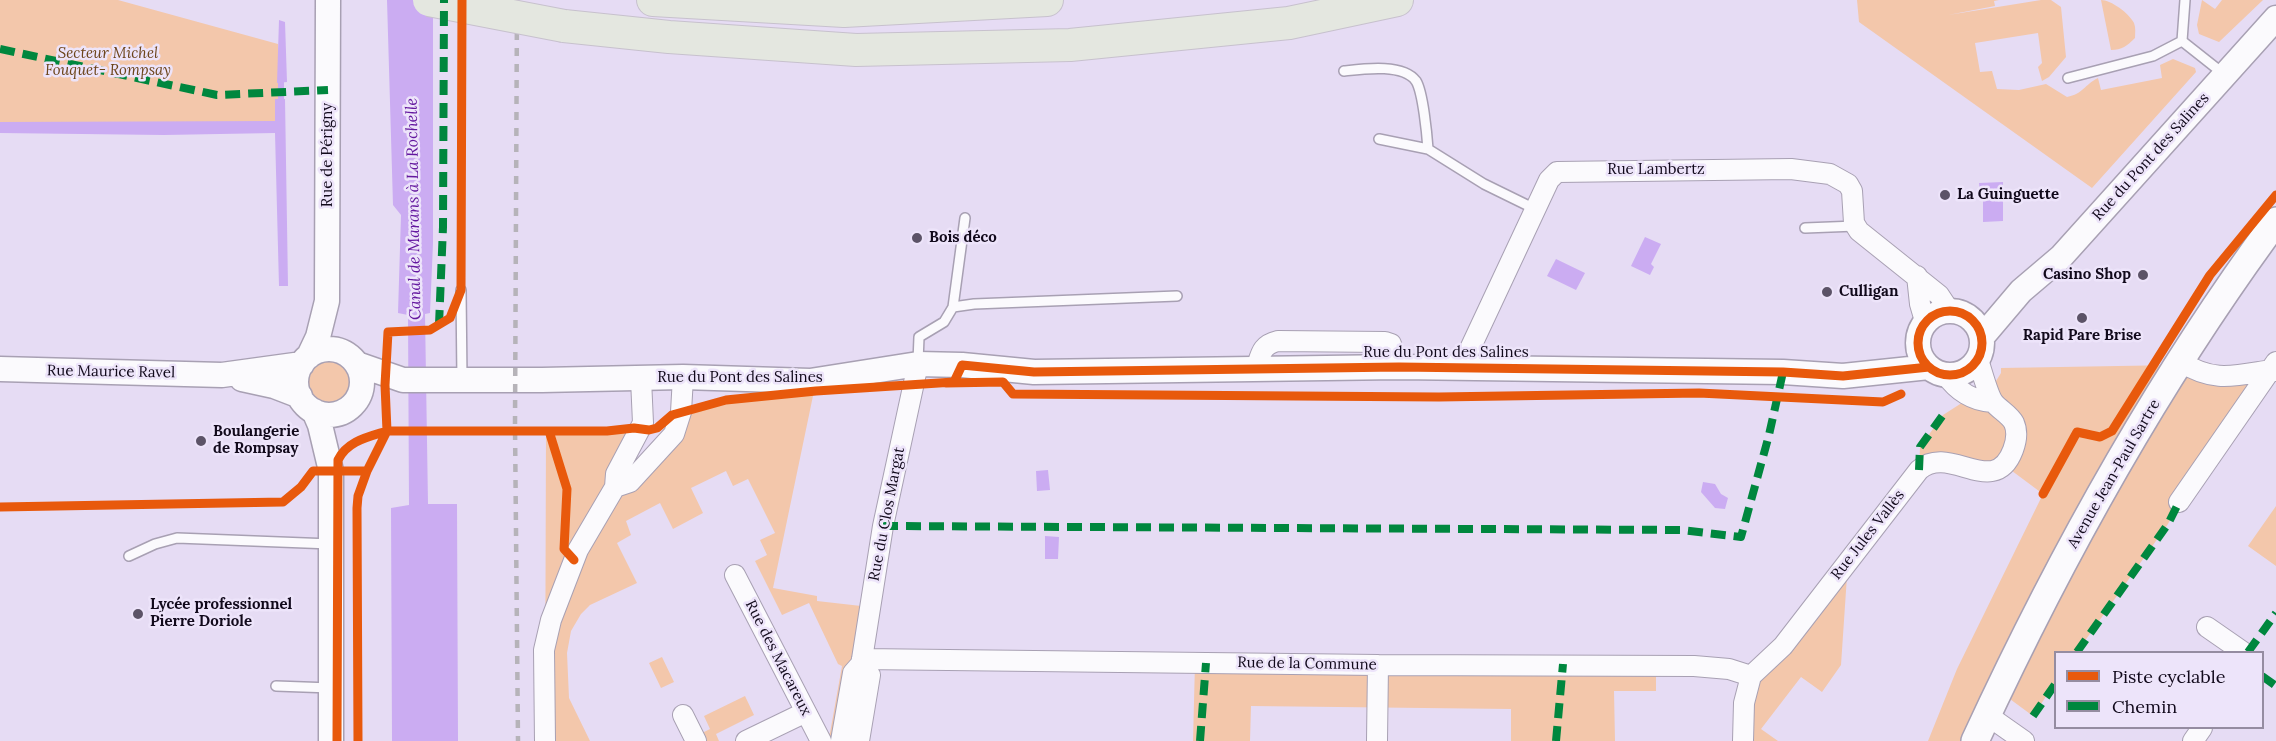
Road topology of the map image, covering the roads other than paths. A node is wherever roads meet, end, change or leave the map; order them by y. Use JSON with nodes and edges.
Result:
{"nodes":[{"id":1,"x":429,"y":0,"type":"edge"},
{"id":2,"x":653,"y":0,"type":"edge"},
{"id":3,"x":1047,"y":0,"type":"edge"},
{"id":4,"x":1397,"y":0,"type":"edge"},
{"id":5,"x":2185,"y":0,"type":"edge"},
{"id":6,"x":328,"y":4,"type":"edge"},
{"id":7,"x":2276,"y":18,"type":"edge"},
{"id":8,"x":2182,"y":41,"type":"junction"},
{"id":9,"x":1344,"y":71,"type":"dead end"},
{"id":10,"x":2224,"y":75,"type":"junction"},
{"id":11,"x":2068,"y":78,"type":"dead end"},
{"id":12,"x":1379,"y":139,"type":"dead end"},
{"id":13,"x":1428,"y":149,"type":"junction"},
{"id":14,"x":1535,"y":209,"type":"junction"},
{"id":15,"x":964,"y":218,"type":"dead end"},
{"id":16,"x":2276,"y":221,"type":"edge"},
{"id":17,"x":1856,"y":226,"type":"junction"},
{"id":18,"x":1804,"y":228,"type":"dead end"},
{"id":19,"x":1917,"y":276,"type":"junction"},
{"id":20,"x":461,"y":290,"type":"dead end"},
{"id":21,"x":2021,"y":291,"type":"junction"},
{"id":22,"x":1177,"y":296,"type":"dead end"},
{"id":23,"x":327,"y":301,"type":"junction"},
{"id":24,"x":953,"y":307,"type":"junction"},
{"id":25,"x":1957,"y":312,"type":"junction"},
{"id":26,"x":1921,"y":332,"type":"junction"},
{"id":27,"x":1980,"y":349,"type":"junction"},
{"id":28,"x":349,"y":357,"type":"junction"},
{"id":29,"x":305,"y":360,"type":"junction"},
{"id":30,"x":2179,"y":361,"type":"junction"},
{"id":31,"x":918,"y":364,"type":"junction"},
{"id":32,"x":1461,"y":368,"type":"junction"},
{"id":33,"x":2274,"y":368,"type":"edge"},
{"id":34,"x":0,"y":369,"type":"edge"},
{"id":35,"x":1880,"y":371,"type":"junction"},
{"id":36,"x":1937,"y":371,"type":"junction"},
{"id":37,"x":222,"y":375,"type":"junction"},
{"id":38,"x":683,"y":377,"type":"junction"},
{"id":39,"x":641,"y":379,"type":"junction"},
{"id":40,"x":403,"y":380,"type":"junction"},
{"id":41,"x":462,"y":380,"type":"junction"},
{"id":42,"x":359,"y":395,"type":"junction"},
{"id":43,"x":1992,"y":402,"type":"junction"},
{"id":44,"x":307,"y":403,"type":"junction"},
{"id":45,"x":615,"y":487,"type":"junction"},
{"id":46,"x":2179,"y":502,"type":"dead end"},
{"id":47,"x":330,"y":544,"type":"junction"},
{"id":48,"x":129,"y":556,"type":"dead end"},
{"id":49,"x":735,"y":575,"type":"dead end"},
{"id":50,"x":2207,"y":627,"type":"dead end"},
{"id":51,"x":2242,"y":651,"type":"edge"},
{"id":52,"x":861,"y":661,"type":"junction"},
{"id":53,"x":1378,"y":665,"type":"junction"},
{"id":54,"x":1751,"y":676,"type":"junction"},
{"id":55,"x":276,"y":686,"type":"dead end"},
{"id":56,"x":331,"y":688,"type":"junction"},
{"id":57,"x":806,"y":712,"type":"junction"},
{"id":58,"x":683,"y":715,"type":"dead end"},
{"id":59,"x":1987,"y":715,"type":"junction"},
{"id":60,"x":331,"y":741,"type":"edge"},
{"id":61,"x":545,"y":741,"type":"edge"},
{"id":62,"x":696,"y":741,"type":"edge"},
{"id":63,"x":746,"y":741,"type":"edge"},
{"id":64,"x":821,"y":741,"type":"edge"},
{"id":65,"x":841,"y":741,"type":"edge"},
{"id":66,"x":859,"y":741,"type":"edge"},
{"id":67,"x":1377,"y":741,"type":"edge"},
{"id":68,"x":1743,"y":741,"type":"edge"},
{"id":69,"x":1975,"y":741,"type":"edge"},
{"id":70,"x":2024,"y":741,"type":"edge"}],
"edges":[{"from":1,"to":4,"type":"highway","bridge":true},
{"from":2,"to":3,"type":"highway"},
{"from":5,"to":8,"type":"lane"},
{"from":6,"to":23,"type":"street","name":"Rue de Périgny"},
{"from":7,"to":10,"type":"street","name":"Rue du Pont des Salines"},
{"from":8,"to":10,"type":"lane"},
{"from":8,"to":11,"type":"lane"},
{"from":9,"to":13,"type":"lane"},
{"from":10,"to":21,"type":"street","name":"Rue du Pont des Salines"},
{"from":12,"to":13,"type":"lane"},
{"from":13,"to":14,"type":"lane"},
{"from":14,"to":17,"type":"street","name":"Rue Lambertz"},
{"from":14,"to":32,"type":"street","name":"Rue Lambertz"},
{"from":15,"to":24,"type":"lane"},
{"from":16,"to":30,"type":"main road","name":"Avenue Jean-Paul Sartre"},
{"from":17,"to":18,"type":"lane"},
{"from":17,"to":19,"type":"street"},
{"from":19,"to":25,"type":"street"},
{"from":19,"to":26,"type":"street"},
{"from":20,"to":41,"type":"lane"},
{"from":21,"to":25,"type":"street","name":"Rue du Pont des Salines"},
{"from":21,"to":27,"type":"street","name":"Rue du Pont des Salines"},
{"from":22,"to":24,"type":"lane"},
{"from":23,"to":28,"type":"street","name":"Rue de Périgny"},
{"from":23,"to":29,"type":"street","name":"Rue de Périgny"},
{"from":24,"to":31,"type":"lane"},
{"from":25,"to":26,"type":"street","name":"Rue du Pont des Salines"},
{"from":25,"to":27,"type":"street"},
{"from":26,"to":35,"type":"street","name":"Rue du Pont des Salines"},
{"from":26,"to":36,"type":"street"},
{"from":27,"to":36,"type":"street","name":"Rue du Pont des Salines"},
{"from":27,"to":43,"type":"street","name":"Rue Jules Vallès"},
{"from":28,"to":29,"type":"street"},
{"from":28,"to":40,"type":"street","name":"Rue du Pont des Salines"},
{"from":28,"to":42,"type":"street"},
{"from":29,"to":37,"type":"street","name":"Rue Maurice Ravel"},
{"from":29,"to":44,"type":"street"},
{"from":30,"to":33,"type":"street"},
{"from":30,"to":59,"type":"main road","name":"Avenue Jean-Paul Sartre"},
{"from":31,"to":32,"type":"street","name":"Rue du Pont des Salines"},
{"from":31,"to":38,"type":"street","name":"Rue du Pont des Salines"},
{"from":31,"to":52,"type":"street","name":"Rue du Clos Margat"},
{"from":32,"to":35,"type":"street","name":"Rue du Pont des Salines"},
{"from":33,"to":46,"type":"street"},
{"from":34,"to":37,"type":"street","name":"Rue Maurice Ravel"},
{"from":35,"to":36,"type":"street","name":"Rue du Pont des Salines"},
{"from":36,"to":43,"type":"street","name":"Rue Jules Vallès"},
{"from":37,"to":44,"type":"street","name":"Rue Maurice Ravel"},
{"from":38,"to":39,"type":"street","name":"Rue du Pont des Salines"},
{"from":38,"to":45,"type":"street"},
{"from":39,"to":41,"type":"street","name":"Rue du Pont des Salines"},
{"from":39,"to":45,"type":"street"},
{"from":40,"to":41,"type":"street","name":"Rue du Pont des Salines"},
{"from":40,"to":42,"type":"street","name":"Rue du Pont des Salines"},
{"from":42,"to":44,"type":"street"},
{"from":43,"to":54,"type":"street","name":"Rue Jules Vallès"},
{"from":44,"to":47,"type":"street"},
{"from":45,"to":61,"type":"street"},
{"from":47,"to":48,"type":"lane"},
{"from":47,"to":56,"type":"street"},
{"from":49,"to":57,"type":"street","name":"Rue des Macareux"},
{"from":50,"to":51,"type":"street"},
{"from":52,"to":53,"type":"street","name":"Rue de la Commune"},
{"from":52,"to":65,"type":"street","name":"Rue du Clos Margat"},
{"from":52,"to":66,"type":"street","name":"Rue du Clos Margat"},
{"from":53,"to":54,"type":"street","name":"Rue de la Commune"},
{"from":53,"to":67,"type":"street"},
{"from":54,"to":68,"type":"street"},
{"from":55,"to":56,"type":"lane"},
{"from":56,"to":60,"type":"street"},
{"from":57,"to":63,"type":"street"},
{"from":57,"to":64,"type":"street","name":"Rue des Macareux"},
{"from":58,"to":62,"type":"street"},
{"from":59,"to":69,"type":"main road","name":"Avenue Jean-Paul Sartre"},
{"from":59,"to":70,"type":"street"}]}
